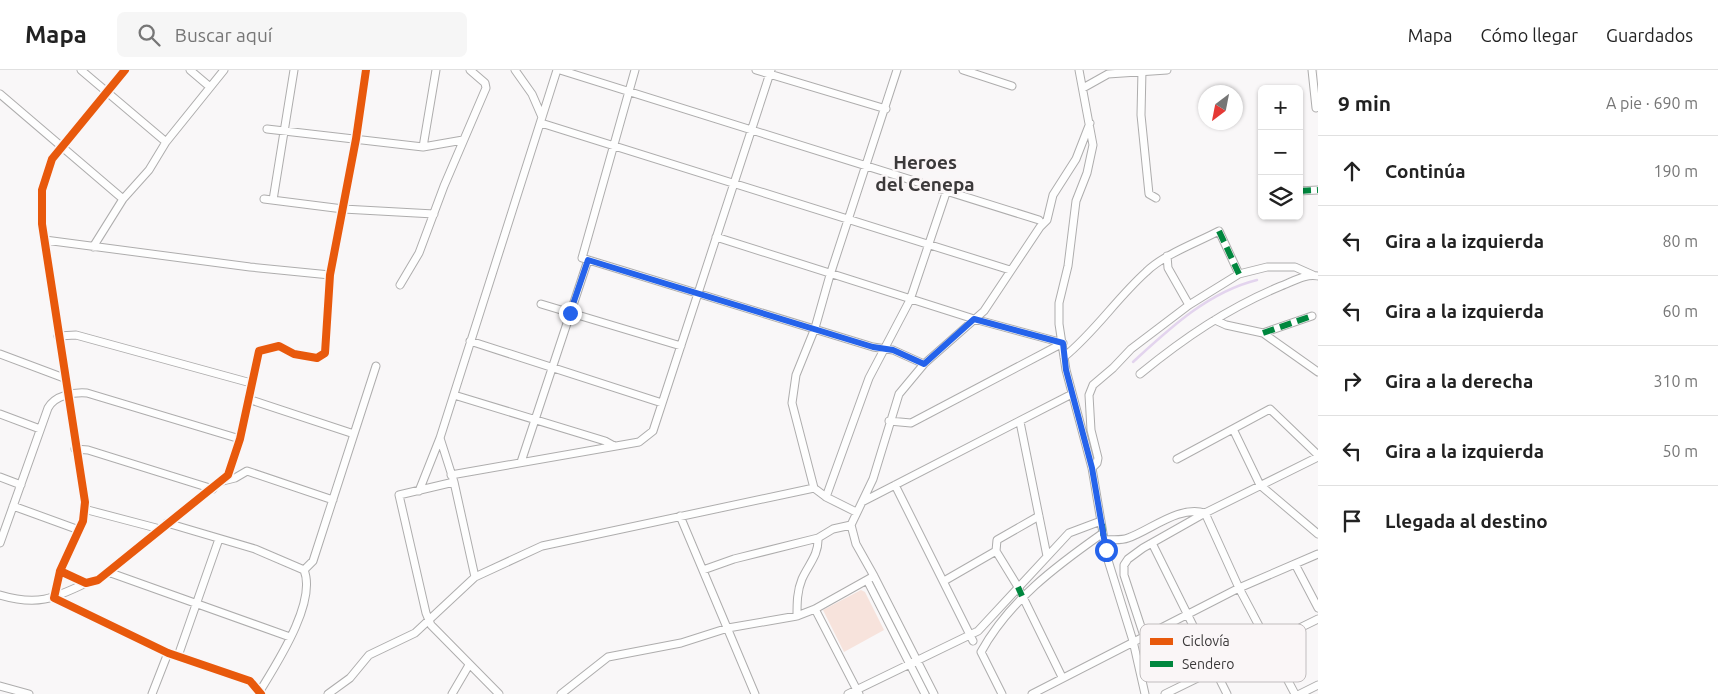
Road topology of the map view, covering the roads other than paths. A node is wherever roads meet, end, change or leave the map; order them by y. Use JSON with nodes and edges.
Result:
{"nodes":[{"id":1,"x":81,"y":70,"type":"edge"},
{"id":2,"x":125,"y":70,"type":"edge"},
{"id":3,"x":190,"y":70,"type":"edge"},
{"id":4,"x":224,"y":70,"type":"edge"},
{"id":5,"x":294,"y":70,"type":"edge"},
{"id":6,"x":366,"y":70,"type":"edge"},
{"id":7,"x":436,"y":70,"type":"edge"},
{"id":8,"x":470,"y":70,"type":"edge"},
{"id":9,"x":515,"y":70,"type":"edge"},
{"id":10,"x":559,"y":70,"type":"edge"},
{"id":11,"x":635,"y":70,"type":"edge"},
{"id":12,"x":756,"y":70,"type":"edge"},
{"id":13,"x":897,"y":70,"type":"edge"},
{"id":14,"x":963,"y":70,"type":"edge"},
{"id":15,"x":1079,"y":70,"type":"edge"},
{"id":16,"x":1167,"y":70,"type":"edge"},
{"id":17,"x":1312,"y":70,"type":"edge"},
{"id":18,"x":1142,"y":71,"type":"edge"},
{"id":19,"x":770,"y":72,"type":"edge"},
{"id":20,"x":1012,"y":86,"type":"dead end"},
{"id":21,"x":210,"y":87,"type":"junction"},
{"id":22,"x":1083,"y":88,"type":"junction"},
{"id":23,"x":107,"y":91,"type":"junction"},
{"id":24,"x":629,"y":92,"type":"junction"},
{"id":25,"x":0,"y":94,"type":"edge"},
{"id":26,"x":1316,"y":108,"type":"dead end"},
{"id":27,"x":886,"y":109,"type":"junction"},
{"id":28,"x":542,"y":120,"type":"junction"},
{"id":29,"x":1090,"y":123,"type":"junction"},
{"id":30,"x":267,"y":129,"type":"dead end"},
{"id":31,"x":751,"y":130,"type":"junction"},
{"id":32,"x":285,"y":131,"type":"junction"},
{"id":33,"x":356,"y":139,"type":"junction"},
{"id":34,"x":462,"y":140,"type":"junction"},
{"id":35,"x":166,"y":142,"type":"junction"},
{"id":36,"x":614,"y":146,"type":"junction"},
{"id":37,"x":61,"y":147,"type":"junction"},
{"id":38,"x":423,"y":147,"type":"junction"},
{"id":39,"x":867,"y":165,"type":"junction"},
{"id":40,"x":734,"y":183,"type":"junction"},
{"id":41,"x":947,"y":190,"type":"junction"},
{"id":42,"x":1318,"y":190,"type":"edge"},
{"id":43,"x":1303,"y":191,"type":"edge"},
{"id":44,"x":1156,"y":198,"type":"dead end"},
{"id":45,"x":123,"y":199,"type":"junction"},
{"id":46,"x":264,"y":199,"type":"dead end"},
{"id":47,"x":273,"y":200,"type":"junction"},
{"id":48,"x":343,"y":209,"type":"junction"},
{"id":49,"x":434,"y":214,"type":"junction"},
{"id":50,"x":850,"y":219,"type":"junction"},
{"id":51,"x":1039,"y":220,"type":"dead end"},
{"id":52,"x":716,"y":237,"type":"junction"},
{"id":53,"x":44,"y":240,"type":"junction"},
{"id":54,"x":929,"y":244,"type":"junction"},
{"id":55,"x":93,"y":247,"type":"junction"},
{"id":56,"x":1167,"y":256,"type":"junction"},
{"id":57,"x":588,"y":260,"type":"junction"},
{"id":58,"x":1010,"y":270,"type":"junction"},
{"id":59,"x":1238,"y":274,"type":"junction"},
{"id":60,"x":330,"y":275,"type":"junction"},
{"id":61,"x":830,"y":275,"type":"junction"},
{"id":62,"x":1315,"y":276,"type":"edge"},
{"id":63,"x":400,"y":285,"type":"dead end"},
{"id":64,"x":698,"y":293,"type":"junction"},
{"id":65,"x":910,"y":300,"type":"junction"},
{"id":66,"x":541,"y":304,"type":"dead end"},
{"id":67,"x":1189,"y":305,"type":"junction"},
{"id":68,"x":570,"y":313,"type":"junction"},
{"id":69,"x":1312,"y":316,"type":"dead end"},
{"id":70,"x":974,"y":319,"type":"junction"},
{"id":71,"x":1215,"y":320,"type":"junction"},
{"id":72,"x":815,"y":328,"type":"junction"},
{"id":73,"x":1263,"y":333,"type":"junction"},
{"id":74,"x":58,"y":336,"type":"junction"},
{"id":75,"x":470,"y":341,"type":"junction"},
{"id":76,"x":1063,"y":343,"type":"junction"},
{"id":77,"x":681,"y":346,"type":"junction"},
{"id":78,"x":883,"y":349,"type":"junction"},
{"id":79,"x":0,"y":354,"type":"edge"},
{"id":80,"x":1064,"y":357,"type":"junction"},
{"id":81,"x":924,"y":364,"type":"junction"},
{"id":82,"x":376,"y":366,"type":"dead end"},
{"id":83,"x":552,"y":368,"type":"junction"},
{"id":84,"x":1318,"y":372,"type":"edge"},
{"id":85,"x":1140,"y":374,"type":"dead end"},
{"id":86,"x":64,"y":378,"type":"junction"},
{"id":87,"x":252,"y":383,"type":"junction"},
{"id":88,"x":1072,"y":394,"type":"junction"},
{"id":89,"x":454,"y":395,"type":"junction"},
{"id":90,"x":67,"y":396,"type":"junction"},
{"id":91,"x":248,"y":398,"type":"junction"},
{"id":92,"x":662,"y":403,"type":"junction"},
{"id":93,"x":0,"y":414,"type":"edge"},
{"id":94,"x":535,"y":420,"type":"junction"},
{"id":95,"x":890,"y":421,"type":"junction"},
{"id":96,"x":1020,"y":422,"type":"junction"},
{"id":97,"x":40,"y":429,"type":"junction"},
{"id":98,"x":1233,"y":429,"type":"junction"},
{"id":99,"x":354,"y":434,"type":"junction"},
{"id":100,"x":440,"y":438,"type":"junction"},
{"id":101,"x":240,"y":439,"type":"junction"},
{"id":102,"x":614,"y":446,"type":"junction"},
{"id":103,"x":75,"y":449,"type":"junction"},
{"id":104,"x":1318,"y":456,"type":"edge"},
{"id":105,"x":1177,"y":459,"type":"dead end"},
{"id":106,"x":521,"y":462,"type":"junction"},
{"id":107,"x":1092,"y":468,"type":"junction"},
{"id":108,"x":0,"y":477,"type":"edge"},
{"id":109,"x":452,"y":478,"type":"junction"},
{"id":110,"x":222,"y":481,"type":"junction"},
{"id":111,"x":20,"y":485,"type":"junction"},
{"id":112,"x":895,"y":485,"type":"junction"},
{"id":113,"x":1260,"y":485,"type":"junction"},
{"id":114,"x":213,"y":488,"type":"junction"},
{"id":115,"x":814,"y":488,"type":"junction"},
{"id":116,"x":419,"y":491,"type":"junction"},
{"id":117,"x":826,"y":497,"type":"junction"},
{"id":118,"x":333,"y":500,"type":"junction"},
{"id":119,"x":862,"y":502,"type":"junction"},
{"id":120,"x":13,"y":506,"type":"junction"},
{"id":121,"x":84,"y":509,"type":"junction"},
{"id":122,"x":856,"y":512,"type":"junction"},
{"id":123,"x":1205,"y":513,"type":"junction"},
{"id":124,"x":680,"y":516,"type":"junction"},
{"id":125,"x":1039,"y":516,"type":"junction"},
{"id":126,"x":1102,"y":522,"type":"junction"},
{"id":127,"x":167,"y":523,"type":"junction"},
{"id":128,"x":851,"y":525,"type":"junction"},
{"id":129,"x":160,"y":529,"type":"junction"},
{"id":130,"x":79,"y":530,"type":"junction"},
{"id":131,"x":1318,"y":534,"type":"edge"},
{"id":132,"x":1104,"y":536,"type":"junction"},
{"id":133,"x":818,"y":538,"type":"junction"},
{"id":134,"x":1,"y":539,"type":"edge"},
{"id":135,"x":219,"y":539,"type":"junction"},
{"id":136,"x":1152,"y":543,"type":"junction"},
{"id":137,"x":996,"y":551,"type":"junction"},
{"id":138,"x":1318,"y":554,"type":"edge"},
{"id":139,"x":1047,"y":556,"type":"junction"},
{"id":140,"x":1295,"y":564,"type":"junction"},
{"id":141,"x":304,"y":570,"type":"junction"},
{"id":142,"x":703,"y":570,"type":"junction"},
{"id":143,"x":60,"y":571,"type":"junction"},
{"id":144,"x":108,"y":572,"type":"junction"},
{"id":145,"x":874,"y":576,"type":"junction"},
{"id":146,"x":475,"y":577,"type":"junction"},
{"id":147,"x":867,"y":580,"type":"junction"},
{"id":148,"x":944,"y":581,"type":"junction"},
{"id":149,"x":86,"y":583,"type":"junction"},
{"id":150,"x":1017,"y":587,"type":"junction"},
{"id":151,"x":1239,"y":588,"type":"junction"},
{"id":152,"x":0,"y":596,"type":"edge"},
{"id":153,"x":1022,"y":597,"type":"junction"},
{"id":154,"x":54,"y":598,"type":"junction"},
{"id":155,"x":198,"y":605,"type":"junction"},
{"id":156,"x":1318,"y":608,"type":"edge"},
{"id":157,"x":815,"y":609,"type":"junction"},
{"id":158,"x":1188,"y":615,"type":"junction"},
{"id":159,"x":798,"y":616,"type":"junction"},
{"id":160,"x":1318,"y":619,"type":"edge"},
{"id":161,"x":429,"y":620,"type":"junction"},
{"id":162,"x":1140,"y":624,"type":"edge"},
{"id":163,"x":1169,"y":624,"type":"edge"},
{"id":164,"x":1192,"y":624,"type":"edge"},
{"id":165,"x":1259,"y":624,"type":"edge"},
{"id":166,"x":1306,"y":625,"type":"edge"},
{"id":167,"x":728,"y":628,"type":"junction"},
{"id":168,"x":290,"y":637,"type":"junction"},
{"id":169,"x":971,"y":638,"type":"junction"},
{"id":170,"x":1140,"y":638,"type":"edge"},
{"id":171,"x":1133,"y":642,"type":"junction"},
{"id":172,"x":168,"y":653,"type":"junction"},
{"id":173,"x":178,"y":656,"type":"junction"},
{"id":174,"x":917,"y":661,"type":"junction"},
{"id":175,"x":469,"y":664,"type":"junction"},
{"id":176,"x":909,"y":664,"type":"junction"},
{"id":177,"x":1140,"y":672,"type":"edge"},
{"id":178,"x":1062,"y":677,"type":"junction"},
{"id":179,"x":1192,"y":682,"type":"edge"},
{"id":180,"x":1221,"y":682,"type":"edge"},
{"id":181,"x":1289,"y":682,"type":"edge"},
{"id":182,"x":1318,"y":685,"type":"edge"},
{"id":183,"x":0,"y":686,"type":"edge"},
{"id":184,"x":260,"y":692,"type":"edge"},
{"id":185,"x":858,"y":692,"type":"edge"},
{"id":186,"x":330,"y":693,"type":"edge"},
{"id":187,"x":29,"y":694,"type":"edge"},
{"id":188,"x":152,"y":694,"type":"edge"},
{"id":189,"x":452,"y":694,"type":"edge"},
{"id":190,"x":499,"y":694,"type":"edge"},
{"id":191,"x":561,"y":694,"type":"edge"},
{"id":192,"x":755,"y":694,"type":"edge"},
{"id":193,"x":848,"y":694,"type":"edge"},
{"id":194,"x":925,"y":694,"type":"edge"},
{"id":195,"x":934,"y":694,"type":"edge"},
{"id":196,"x":1002,"y":694,"type":"edge"},
{"id":197,"x":1032,"y":694,"type":"edge"},
{"id":198,"x":1165,"y":694,"type":"edge"},
{"id":199,"x":1227,"y":694,"type":"edge"},
{"id":200,"x":1295,"y":694,"type":"edge"},
{"id":201,"x":1300,"y":694,"type":"edge"}],
"edges":[{"from":1,"to":23,"type":"street"},
{"from":2,"to":23,"type":"street"},
{"from":3,"to":21,"type":"street"},
{"from":4,"to":21,"type":"street"},
{"from":5,"to":32,"type":"street"},
{"from":6,"to":33,"type":"street"},
{"from":7,"to":38,"type":"street"},
{"from":8,"to":34,"type":"street"},
{"from":9,"to":28,"type":"street"},
{"from":10,"to":24,"type":"street"},
{"from":10,"to":28,"type":"street"},
{"from":11,"to":24,"type":"street"},
{"from":12,"to":19,"type":"street"},
{"from":13,"to":27,"type":"street"},
{"from":14,"to":20,"type":"street"},
{"from":15,"to":22,"type":"street"},
{"from":16,"to":18,"type":"street"},
{"from":17,"to":26,"type":"street"},
{"from":18,"to":22,"type":"street"},
{"from":18,"to":44,"type":"street"},
{"from":19,"to":27,"type":"street"},
{"from":19,"to":31,"type":"street"},
{"from":21,"to":35,"type":"street"},
{"from":22,"to":29,"type":"street"},
{"from":23,"to":35,"type":"street"},
{"from":23,"to":37,"type":"street"},
{"from":24,"to":31,"type":"street"},
{"from":24,"to":36,"type":"street"},
{"from":25,"to":37,"type":"street"},
{"from":27,"to":39,"type":"street"},
{"from":28,"to":36,"type":"street"},
{"from":28,"to":75,"type":"street"},
{"from":29,"to":58,"type":"street"},
{"from":29,"to":76,"type":"street"},
{"from":30,"to":32,"type":"street"},
{"from":31,"to":39,"type":"street"},
{"from":31,"to":40,"type":"street"},
{"from":32,"to":33,"type":"street"},
{"from":32,"to":47,"type":"street"},
{"from":33,"to":38,"type":"street"},
{"from":33,"to":48,"type":"street"},
{"from":34,"to":38,"type":"street"},
{"from":34,"to":49,"type":"street"},
{"from":35,"to":45,"type":"street"},
{"from":36,"to":40,"type":"street"},
{"from":36,"to":57,"type":"street"},
{"from":37,"to":45,"type":"street"},
{"from":37,"to":53,"type":"street"},
{"from":39,"to":41,"type":"street"},
{"from":39,"to":50,"type":"street"},
{"from":40,"to":50,"type":"street"},
{"from":40,"to":52,"type":"street"},
{"from":41,"to":51,"type":"street"},
{"from":41,"to":54,"type":"street"},
{"from":42,"to":43,"type":"street"},
{"from":45,"to":55,"type":"street"},
{"from":46,"to":47,"type":"street"},
{"from":47,"to":48,"type":"street"},
{"from":48,"to":49,"type":"street"},
{"from":48,"to":60,"type":"street"},
{"from":49,"to":63,"type":"street"},
{"from":50,"to":54,"type":"street"},
{"from":50,"to":61,"type":"street"},
{"from":52,"to":61,"type":"street"},
{"from":52,"to":64,"type":"street"},
{"from":53,"to":55,"type":"street"},
{"from":53,"to":74,"type":"street"},
{"from":54,"to":58,"type":"street"},
{"from":54,"to":65,"type":"street"},
{"from":55,"to":60,"type":"street"},
{"from":56,"to":59,"type":"street"},
{"from":56,"to":67,"type":"street"},
{"from":56,"to":80,"type":"street"},
{"from":57,"to":64,"type":"street"},
{"from":57,"to":68,"type":"street"},
{"from":58,"to":70,"type":"street"},
{"from":59,"to":62,"type":"street"},
{"from":59,"to":67,"type":"street"},
{"from":60,"to":87,"type":"street"},
{"from":61,"to":65,"type":"street"},
{"from":61,"to":72,"type":"street"},
{"from":62,"to":71,"type":"street"},
{"from":64,"to":72,"type":"street"},
{"from":64,"to":77,"type":"street"},
{"from":65,"to":70,"type":"street"},
{"from":65,"to":78,"type":"street"},
{"from":66,"to":68,"type":"street"},
{"from":67,"to":107,"type":"street"},
{"from":68,"to":77,"type":"street"},
{"from":68,"to":83,"type":"street"},
{"from":69,"to":73,"type":"street"},
{"from":70,"to":76,"type":"street"},
{"from":70,"to":81,"type":"street"},
{"from":71,"to":73,"type":"street"},
{"from":71,"to":85,"type":"street"},
{"from":72,"to":78,"type":"street"},
{"from":72,"to":115,"type":"street"},
{"from":73,"to":84,"type":"street"},
{"from":74,"to":86,"type":"street"},
{"from":74,"to":87,"type":"street"},
{"from":75,"to":83,"type":"street"},
{"from":75,"to":89,"type":"street"},
{"from":76,"to":80,"type":"street"},
{"from":76,"to":95,"type":"street"},
{"from":77,"to":92,"type":"street"},
{"from":78,"to":81,"type":"street"},
{"from":78,"to":117,"type":"street"},
{"from":79,"to":86,"type":"street"},
{"from":80,"to":88,"type":"street"},
{"from":81,"to":95,"type":"street"},
{"from":82,"to":99,"type":"street"},
{"from":83,"to":92,"type":"street"},
{"from":83,"to":94,"type":"street"},
{"from":86,"to":90,"type":"street"},
{"from":87,"to":91,"type":"street"},
{"from":88,"to":96,"type":"street"},
{"from":88,"to":107,"type":"street"},
{"from":89,"to":94,"type":"street"},
{"from":89,"to":100,"type":"street"},
{"from":90,"to":97,"type":"street"},
{"from":90,"to":101,"type":"street"},
{"from":90,"to":103,"type":"street"},
{"from":91,"to":99,"type":"street"},
{"from":91,"to":101,"type":"street"},
{"from":92,"to":102,"type":"street"},
{"from":93,"to":97,"type":"street"},
{"from":94,"to":102,"type":"street"},
{"from":94,"to":106,"type":"street"},
{"from":95,"to":119,"type":"street"},
{"from":96,"to":112,"type":"street"},
{"from":96,"to":125,"type":"street"},
{"from":97,"to":111,"type":"street"},
{"from":98,"to":104,"type":"street"},
{"from":98,"to":105,"type":"street"},
{"from":98,"to":113,"type":"street"},
{"from":99,"to":118,"type":"street"},
{"from":100,"to":109,"type":"street"},
{"from":100,"to":116,"type":"street"},
{"from":101,"to":110,"type":"street"},
{"from":102,"to":106,"type":"street"},
{"from":103,"to":114,"type":"street"},
{"from":103,"to":121,"type":"street"},
{"from":104,"to":113,"type":"street"},
{"from":106,"to":109,"type":"street"},
{"from":107,"to":126,"type":"street"},
{"from":108,"to":111,"type":"street"},
{"from":109,"to":116,"type":"street"},
{"from":109,"to":146,"type":"street"},
{"from":110,"to":114,"type":"street"},
{"from":110,"to":118,"type":"street"},
{"from":111,"to":120,"type":"street"},
{"from":112,"to":119,"type":"street"},
{"from":112,"to":148,"type":"street"},
{"from":113,"to":123,"type":"street"},
{"from":113,"to":131,"type":"street"},
{"from":114,"to":127,"type":"street"},
{"from":115,"to":117,"type":"street"},
{"from":115,"to":124,"type":"street"},
{"from":116,"to":161,"type":"street"},
{"from":117,"to":122,"type":"street"},
{"from":118,"to":141,"type":"street"},
{"from":119,"to":122,"type":"street"},
{"from":120,"to":130,"type":"street"},
{"from":120,"to":134,"type":"street"},
{"from":121,"to":129,"type":"street"},
{"from":121,"to":130,"type":"street"},
{"from":122,"to":128,"type":"street"},
{"from":123,"to":132,"type":"street"},
{"from":123,"to":136,"type":"street"},
{"from":123,"to":151,"type":"street"},
{"from":124,"to":142,"type":"street"},
{"from":124,"to":146,"type":"street"},
{"from":125,"to":137,"type":"street"},
{"from":125,"to":139,"type":"street"},
{"from":126,"to":132,"type":"street"},
{"from":126,"to":139,"type":"street"},
{"from":127,"to":129,"type":"street"},
{"from":127,"to":135,"type":"street"},
{"from":128,"to":133,"type":"street"},
{"from":128,"to":145,"type":"street"},
{"from":129,"to":144,"type":"street"},
{"from":130,"to":143,"type":"street"},
{"from":132,"to":153,"type":"street"},
{"from":132,"to":171,"type":"street"},
{"from":133,"to":142,"type":"street"},
{"from":133,"to":159,"type":"street"},
{"from":135,"to":141,"type":"street"},
{"from":135,"to":155,"type":"street"},
{"from":136,"to":158,"type":"street"},
{"from":136,"to":162,"type":"street"},
{"from":137,"to":148,"type":"street"},
{"from":137,"to":150,"type":"street"},
{"from":138,"to":140,"type":"street"},
{"from":139,"to":150,"type":"street"},
{"from":140,"to":151,"type":"street"},
{"from":140,"to":156,"type":"street"},
{"from":141,"to":168,"type":"street"},
{"from":142,"to":167,"type":"street"},
{"from":143,"to":149,"type":"street"},
{"from":143,"to":154,"type":"street"},
{"from":144,"to":149,"type":"street"},
{"from":144,"to":155,"type":"street"},
{"from":145,"to":147,"type":"street"},
{"from":145,"to":174,"type":"street"},
{"from":146,"to":161,"type":"street"},
{"from":147,"to":157,"type":"street"},
{"from":147,"to":176,"type":"street"},
{"from":148,"to":169,"type":"street"},
{"from":149,"to":154,"type":"street"},
{"from":150,"to":153,"type":"street"},
{"from":150,"to":169,"type":"street"},
{"from":151,"to":158,"type":"street"},
{"from":151,"to":165,"type":"street"},
{"from":152,"to":154,"type":"street"},
{"from":153,"to":178,"type":"street"},
{"from":153,"to":196,"type":"street"},
{"from":154,"to":172,"type":"street"},
{"from":155,"to":168,"type":"street"},
{"from":155,"to":173,"type":"street"},
{"from":157,"to":159,"type":"street"},
{"from":157,"to":185,"type":"street"},
{"from":158,"to":163,"type":"street"},
{"from":158,"to":164,"type":"street"},
{"from":159,"to":167,"type":"street"},
{"from":160,"to":166,"type":"street"},
{"from":161,"to":175,"type":"street"},
{"from":161,"to":186,"type":"street"},
{"from":167,"to":191,"type":"street"},
{"from":167,"to":192,"type":"street"},
{"from":168,"to":184,"type":"street"},
{"from":169,"to":174,"type":"street"},
{"from":170,"to":171,"type":"street"},
{"from":171,"to":177,"type":"street"},
{"from":171,"to":178,"type":"street"},
{"from":172,"to":173,"type":"street"},
{"from":172,"to":188,"type":"street"},
{"from":173,"to":184,"type":"street"},
{"from":174,"to":176,"type":"street"},
{"from":174,"to":195,"type":"street"},
{"from":175,"to":189,"type":"street"},
{"from":175,"to":190,"type":"street"},
{"from":176,"to":185,"type":"street"},
{"from":176,"to":194,"type":"street"},
{"from":178,"to":197,"type":"street"},
{"from":179,"to":198,"type":"street"},
{"from":180,"to":199,"type":"street"},
{"from":181,"to":200,"type":"street"},
{"from":182,"to":201,"type":"street"},
{"from":183,"to":187,"type":"street"},
{"from":185,"to":193,"type":"street"}]}
